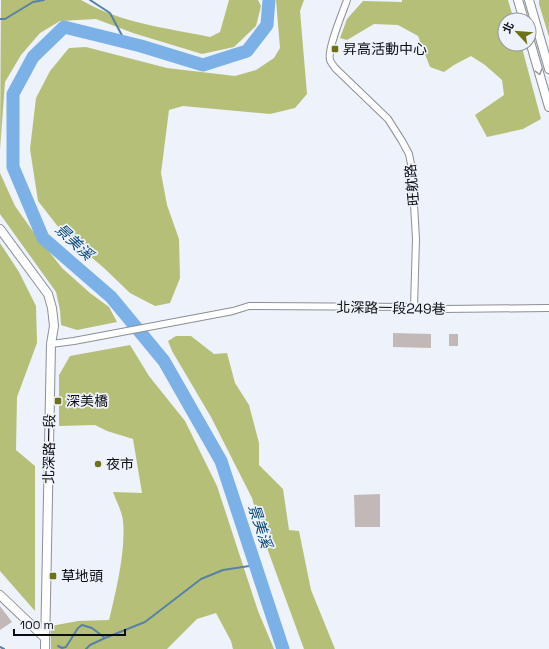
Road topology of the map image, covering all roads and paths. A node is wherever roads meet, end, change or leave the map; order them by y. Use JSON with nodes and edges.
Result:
{"nodes":[{"id":1,"x":347,"y":0,"type":"edge"},
{"id":2,"x":518,"y":0,"type":"edge"},
{"id":3,"x":529,"y":0,"type":"edge"},
{"id":4,"x":522,"y":12,"type":"edge"},
{"id":5,"x":533,"y":52,"type":"edge"},
{"id":6,"x":549,"y":70,"type":"edge"},
{"id":7,"x":549,"y":107,"type":"edge"},
{"id":8,"x":0,"y":229,"type":"edge"},
{"id":9,"x":414,"y":307,"type":"junction"},
{"id":10,"x":549,"y":308,"type":"edge"},
{"id":11,"x":51,"y":344,"type":"junction"},
{"id":12,"x":0,"y":595,"type":"edge"},
{"id":13,"x":46,"y":638,"type":"junction"},
{"id":14,"x":45,"y":649,"type":"edge"}],
"edges":[{"from":1,"to":9,"type":"street","name":"旺躭路"},
{"from":2,"to":4,"type":"main road"},
{"from":3,"to":6,"type":"main road"},
{"from":5,"to":7,"type":"main road","one_way":true},
{"from":8,"to":11,"type":"main road","name":"北深路一段"},
{"from":9,"to":10,"type":"street","name":"北深路一段249巷"},
{"from":9,"to":11,"type":"street","name":"北深路一段249巷"},
{"from":11,"to":13,"type":"main road","name":"北深路一段"},
{"from":12,"to":13,"type":"main road"},
{"from":13,"to":14,"type":"main road","name":"北深路一段"}]}
